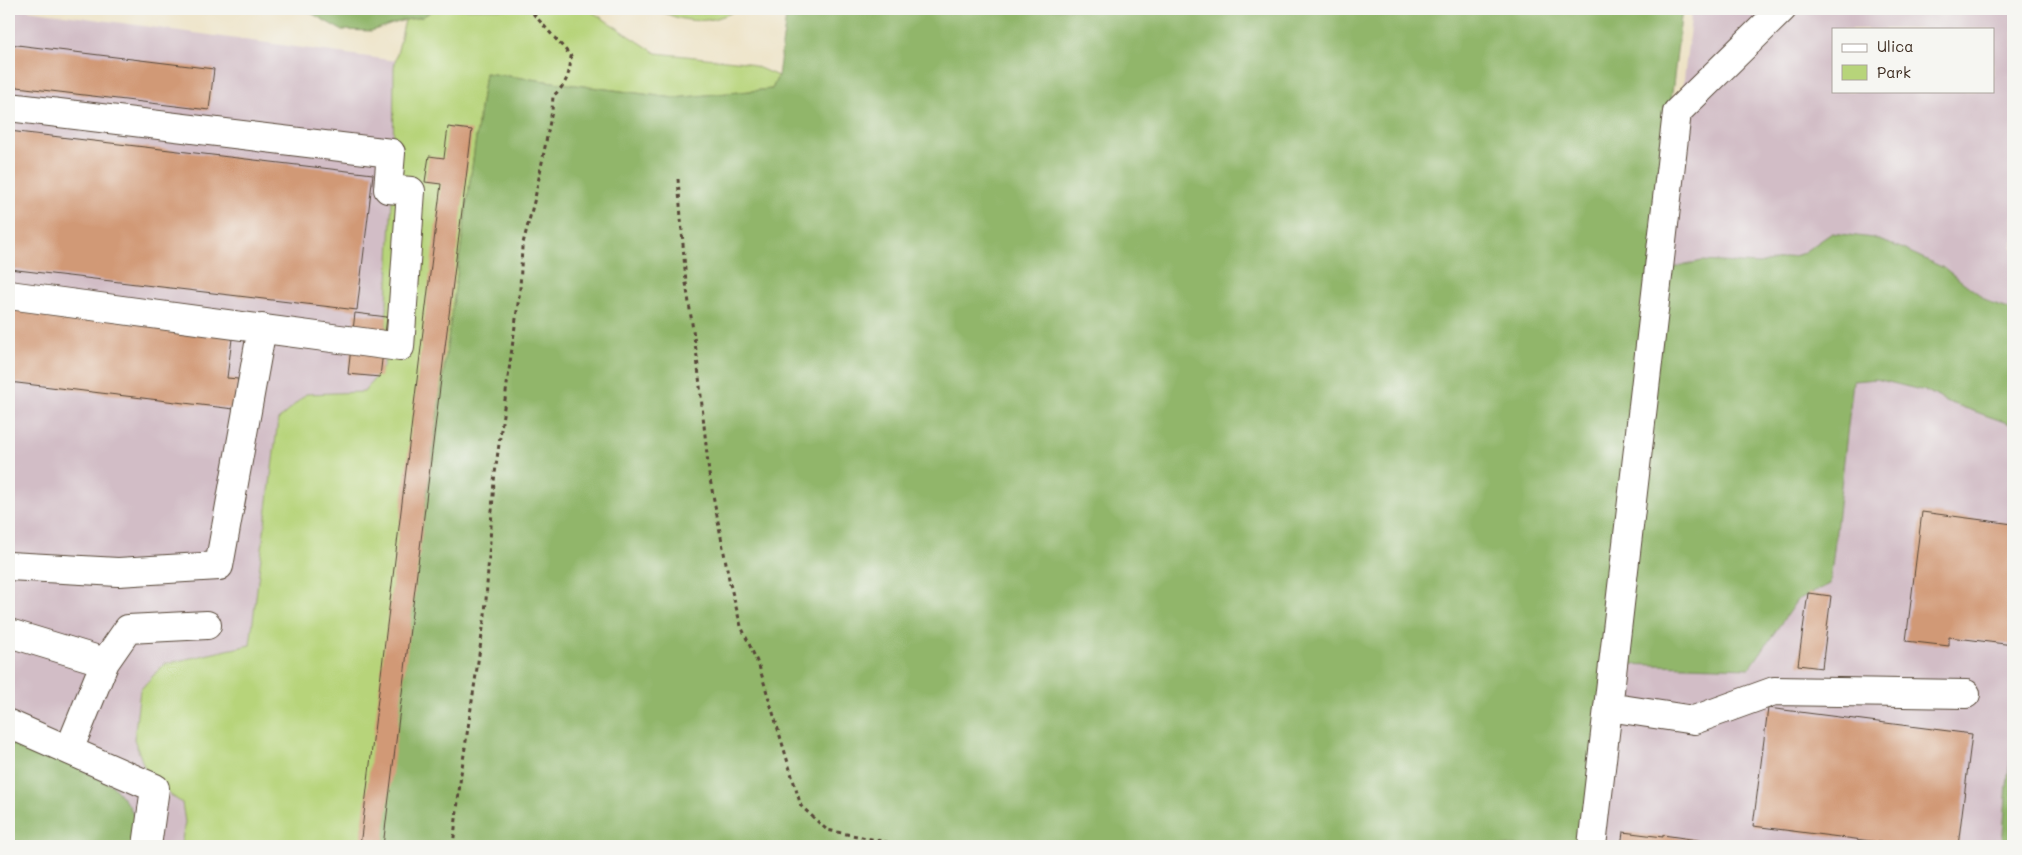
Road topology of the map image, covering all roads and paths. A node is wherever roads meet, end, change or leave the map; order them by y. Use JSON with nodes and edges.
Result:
{"nodes":[{"id":1,"x":529,"y":9,"type":"edge"},
{"id":2,"x":1782,"y":9,"type":"edge"},
{"id":3,"x":9,"y":107,"type":"edge"},
{"id":4,"x":678,"y":179,"type":"dead end"},
{"id":5,"x":9,"y":295,"type":"edge"},
{"id":6,"x":262,"y":328,"type":"junction"},
{"id":7,"x":9,"y":566,"type":"edge"},
{"id":8,"x":207,"y":624,"type":"dead end"},
{"id":9,"x":9,"y":632,"type":"edge"},
{"id":10,"x":105,"y":662,"type":"junction"},
{"id":11,"x":1966,"y":694,"type":"dead end"},
{"id":12,"x":1608,"y":707,"type":"junction"},
{"id":13,"x":9,"y":724,"type":"edge"},
{"id":14,"x":69,"y":750,"type":"junction"},
{"id":15,"x":147,"y":846,"type":"edge"},
{"id":16,"x":453,"y":846,"type":"edge"},
{"id":17,"x":906,"y":846,"type":"edge"},
{"id":18,"x":1592,"y":846,"type":"edge"}],
"edges":[{"from":1,"to":16,"type":"path"},
{"from":2,"to":12,"type":"lane"},
{"from":3,"to":6,"type":"lane"},
{"from":4,"to":17,"type":"path"},
{"from":5,"to":6,"type":"lane"},
{"from":6,"to":7,"type":"lane"},
{"from":8,"to":10,"type":"lane"},
{"from":9,"to":10,"type":"lane"},
{"from":10,"to":14,"type":"lane"},
{"from":11,"to":12,"type":"lane"},
{"from":12,"to":18,"type":"lane"},
{"from":13,"to":14,"type":"lane"},
{"from":14,"to":15,"type":"lane"}]}
